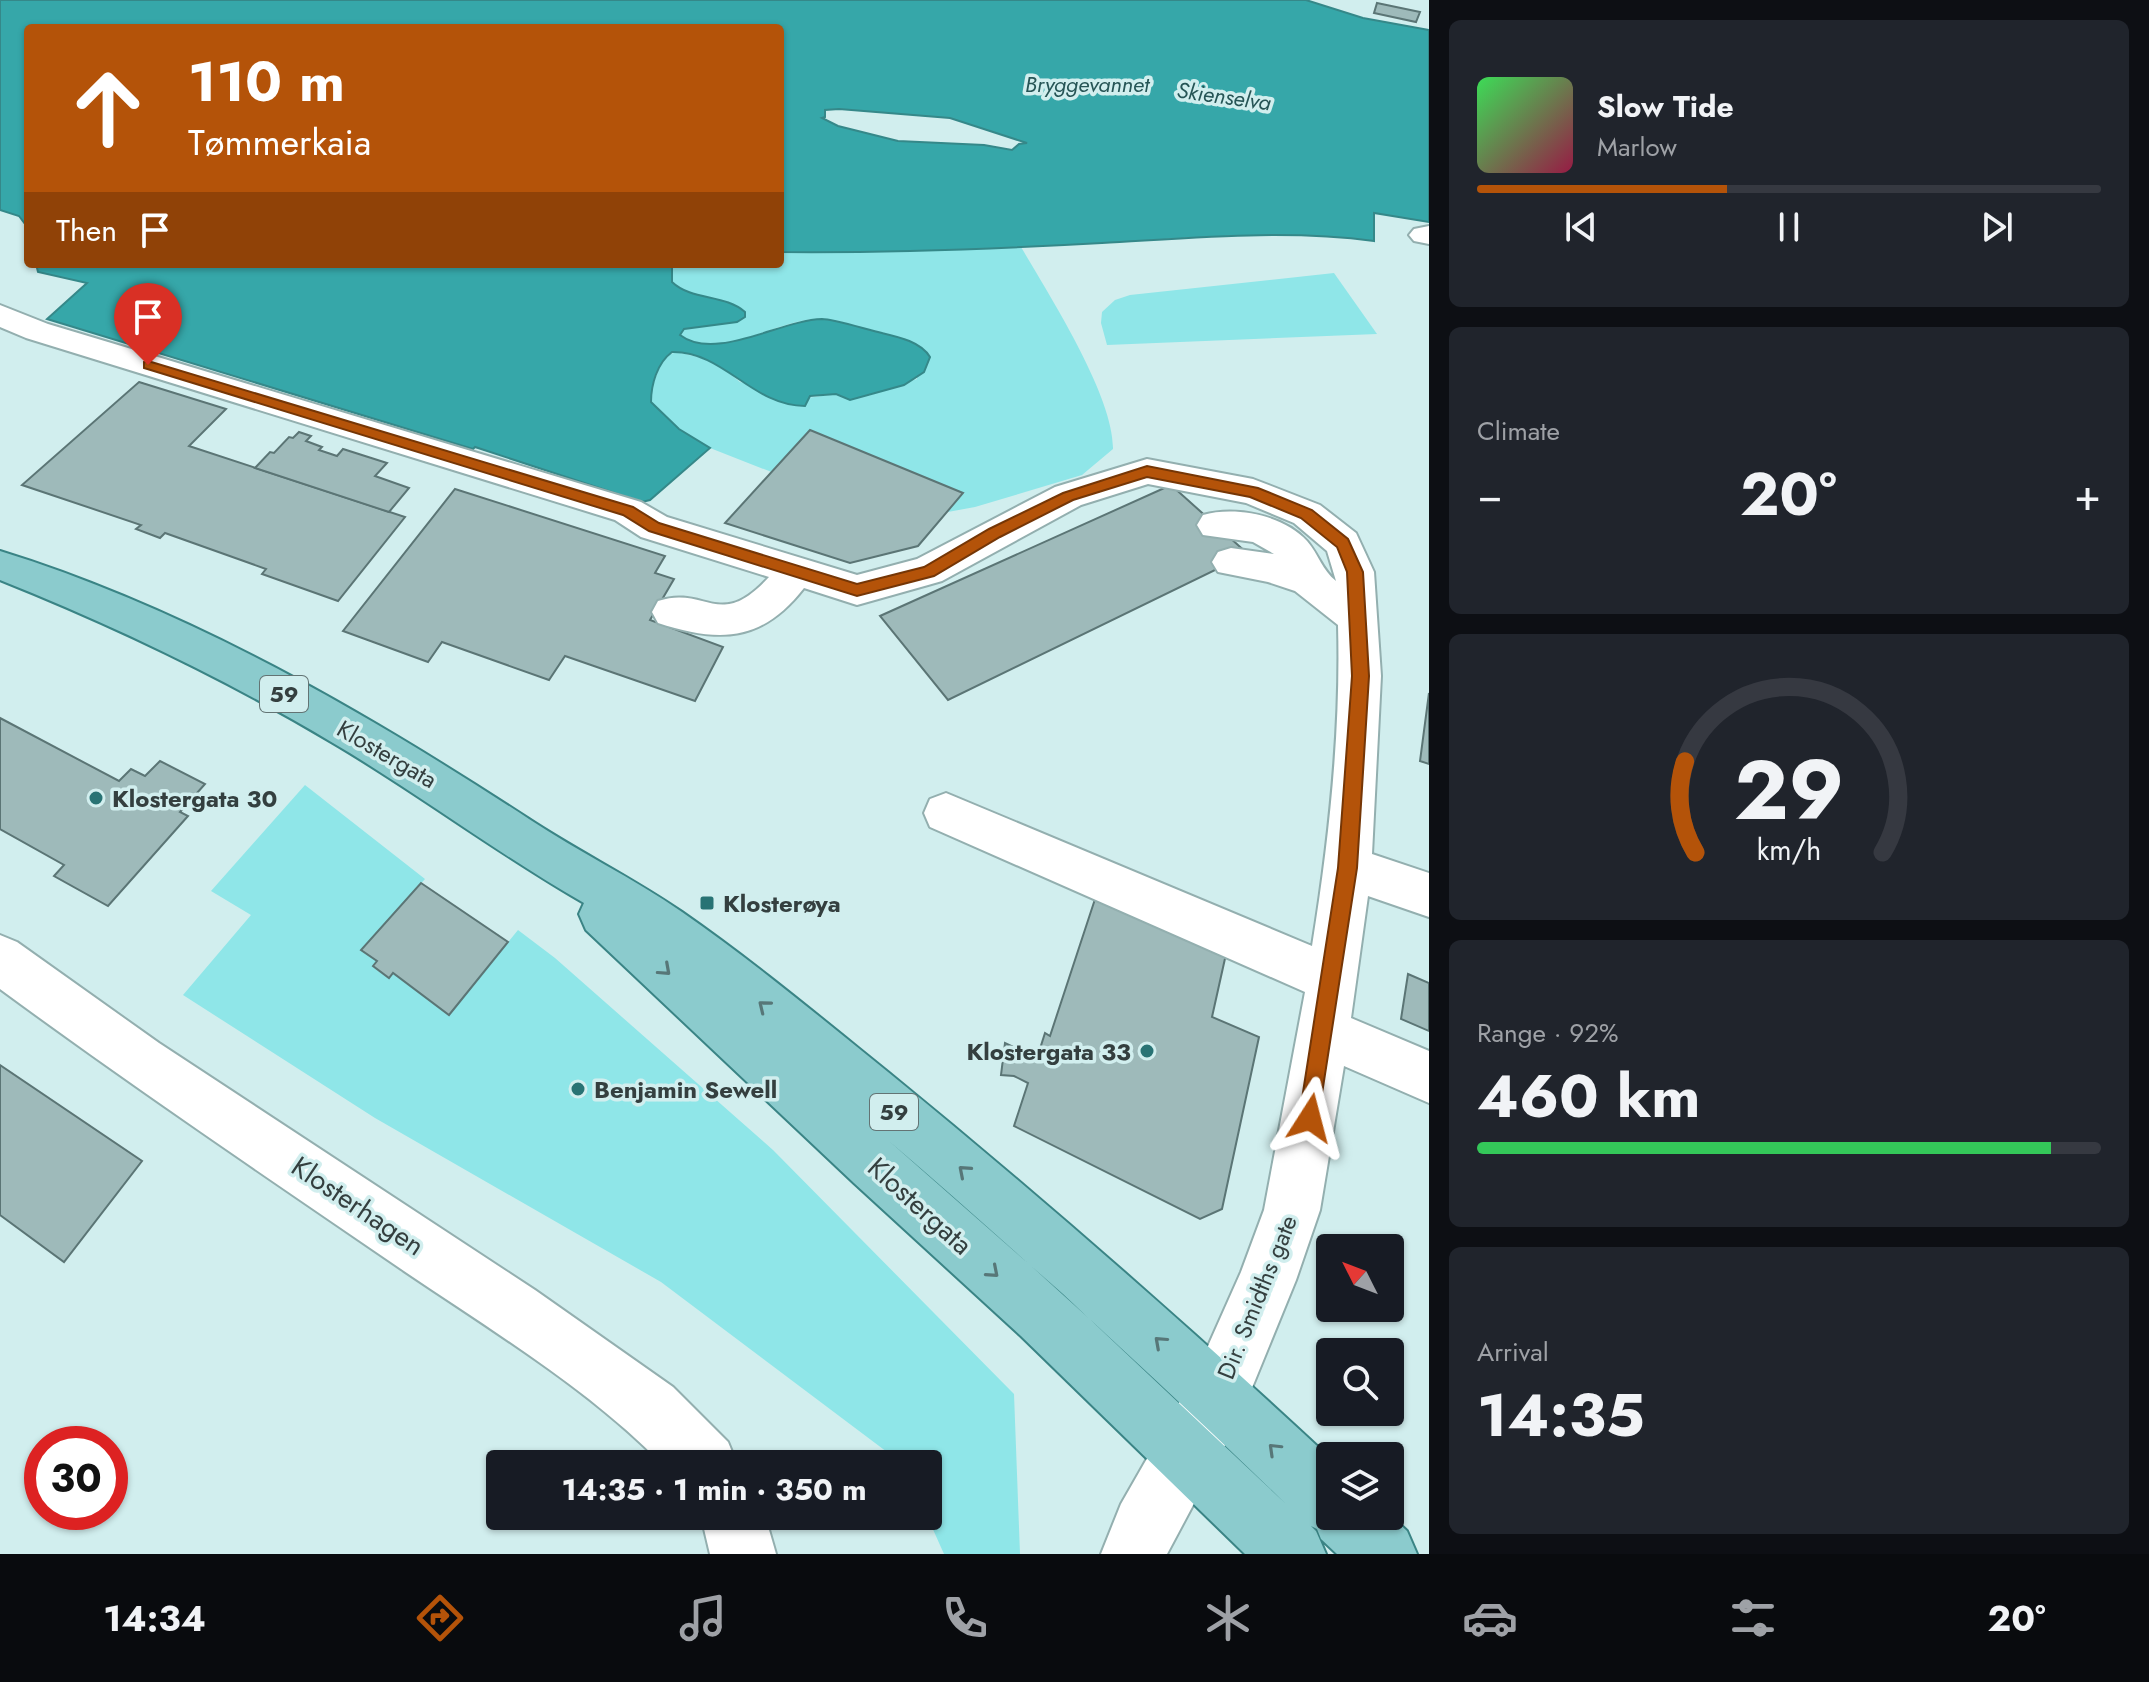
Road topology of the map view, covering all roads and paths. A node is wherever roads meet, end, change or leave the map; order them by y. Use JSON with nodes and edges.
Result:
{"nodes":[{"id":1,"x":0,"y":315,"type":"edge"},
{"id":2,"x":1216,"y":525,"type":"dead end"},
{"id":3,"x":1231,"y":562,"type":"dead end"},
{"id":4,"x":0,"y":565,"type":"edge"},
{"id":5,"x":796,"y":571,"type":"junction"},
{"id":6,"x":1309,"y":581,"type":"junction"},
{"id":7,"x":672,"y":612,"type":"dead end"},
{"id":8,"x":1358,"y":619,"type":"junction"},
{"id":9,"x":946,"y":813,"type":"dead end"},
{"id":10,"x":549,"y":857,"type":"junction"},
{"id":11,"x":1348,"y":868,"type":"junction"},
{"id":12,"x":1429,"y":895,"type":"edge"},
{"id":13,"x":0,"y":959,"type":"edge"},
{"id":14,"x":1332,"y":979,"type":"junction"},
{"id":15,"x":1324,"y":1032,"type":"junction"},
{"id":16,"x":1429,"y":1077,"type":"edge"},
{"id":17,"x":1218,"y":1395,"type":"junction"},
{"id":18,"x":692,"y":1450,"type":"edge"},
{"id":19,"x":1185,"y":1455,"type":"junction"},
{"id":20,"x":1316,"y":1489,"type":"edge"},
{"id":21,"x":737,"y":1530,"type":"edge"},
{"id":22,"x":1359,"y":1530,"type":"edge"},
{"id":23,"x":743,"y":1554,"type":"edge"},
{"id":24,"x":1134,"y":1554,"type":"edge"},
{"id":25,"x":1293,"y":1554,"type":"edge"},
{"id":26,"x":1384,"y":1554,"type":"edge"}],
"edges":[{"from":1,"to":5,"type":"street"},
{"from":2,"to":6,"type":"street"},
{"from":3,"to":6,"type":"street"},
{"from":4,"to":10,"type":"main road","name":"Klostergata","number":"59"},
{"from":5,"to":7,"type":"street"},
{"from":5,"to":8,"type":"street","name":"Dir. Smidths gate"},
{"from":6,"to":8,"type":"street"},
{"from":8,"to":11,"type":"street","name":"Dir. Smidths gate"},
{"from":9,"to":14,"type":"street"},
{"from":17,"to":10,"type":"main road","name":"Klostergata","number":"59","one_way":true},
{"from":10,"to":19,"type":"main road","name":"Klostergata","number":"59","one_way":true},
{"from":11,"to":12,"type":"street"},
{"from":11,"to":14,"type":"street","name":"Dir. Smidths gate"},
{"from":13,"to":18,"type":"street","name":"Klosterhagen"},
{"from":14,"to":15,"type":"street","name":"Dir. Smidths gate"},
{"from":15,"to":16,"type":"street"},
{"from":15,"to":17,"type":"street","name":"Dir. Smidths gate"},
{"from":17,"to":19,"type":"street","name":"Dir. Smidths gate"},
{"from":20,"to":17,"type":"main road","name":"Klostergata","number":"59","one_way":true},
{"from":19,"to":24,"type":"street","name":"Dir. Smidths gate"},
{"from":19,"to":25,"type":"main road","name":"Klostergata","number":"59"},
{"from":21,"to":23,"type":"street"},
{"from":22,"to":26,"type":"main road"}]}
